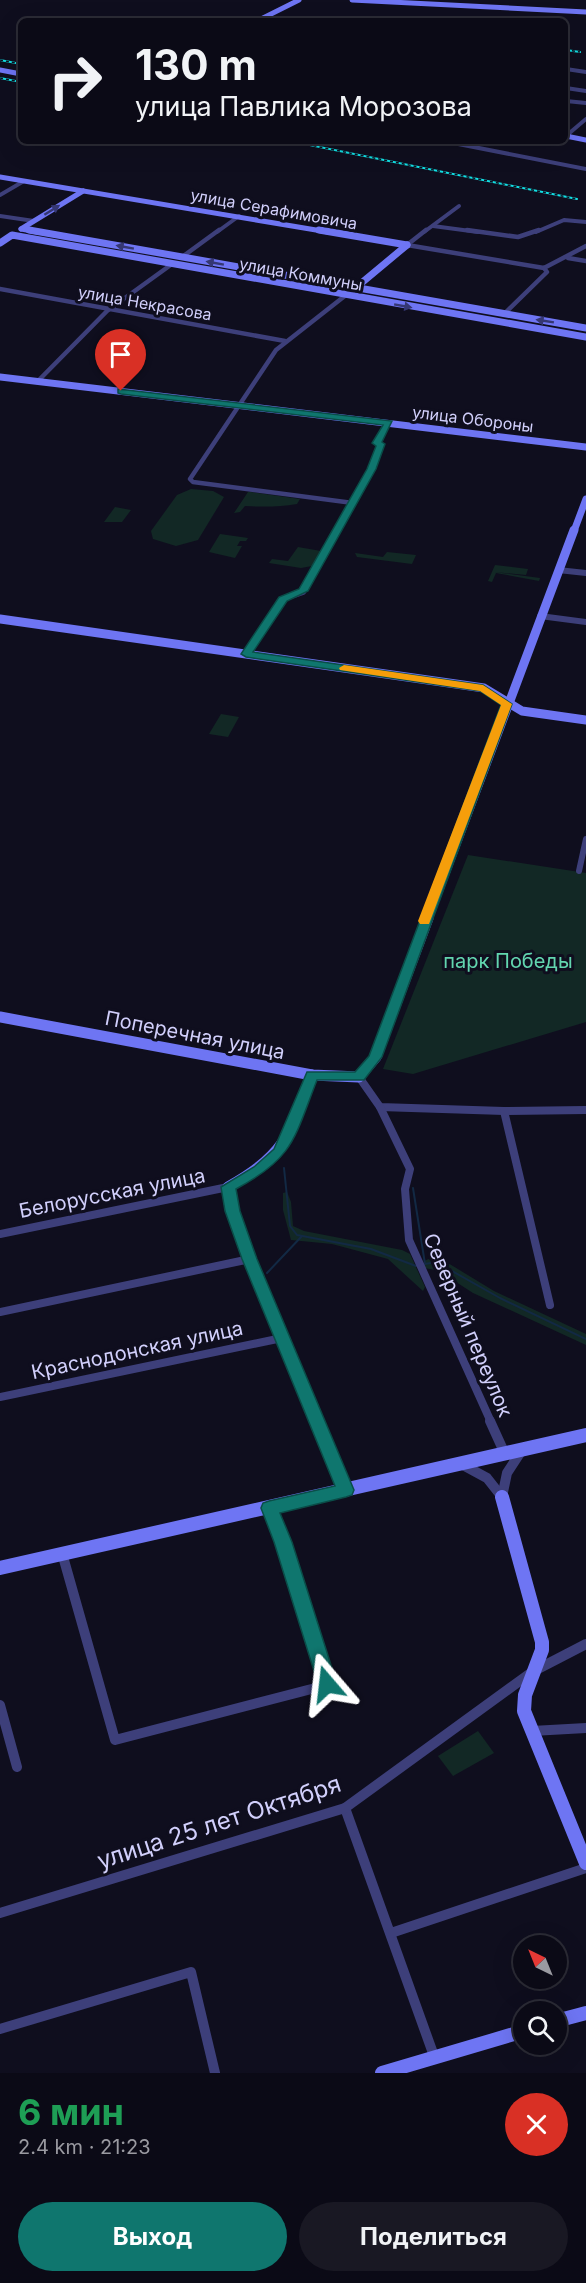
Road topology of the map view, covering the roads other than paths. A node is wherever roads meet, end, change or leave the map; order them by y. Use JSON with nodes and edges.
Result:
{"nodes":[{"id":1,"x":300,"y":0,"type":"edge"},
{"id":2,"x":352,"y":0,"type":"edge"},
{"id":3,"x":586,"y":12,"type":"edge"},
{"id":4,"x":263,"y":18,"type":"edge"},
{"id":5,"x":568,"y":69,"type":"edge"},
{"id":6,"x":0,"y":70,"type":"edge"},
{"id":7,"x":586,"y":72,"type":"edge"},
{"id":8,"x":18,"y":73,"type":"edge"},
{"id":9,"x":568,"y":88,"type":"edge"},
{"id":10,"x":586,"y":91,"type":"edge"},
{"id":11,"x":568,"y":101,"type":"edge"},
{"id":12,"x":586,"y":103,"type":"edge"},
{"id":13,"x":586,"y":119,"type":"edge"},
{"id":14,"x":568,"y":134,"type":"edge"},
{"id":15,"x":568,"y":136,"type":"edge"},
{"id":16,"x":586,"y":140,"type":"edge"},
{"id":17,"x":455,"y":144,"type":"edge"},
{"id":18,"x":586,"y":169,"type":"edge"},
{"id":19,"x":0,"y":177,"type":"edge"},
{"id":20,"x":24,"y":181,"type":"junction"},
{"id":21,"x":83,"y":190,"type":"junction"},
{"id":22,"x":0,"y":195,"type":"edge"},
{"id":23,"x":459,"y":206,"type":"dead end"},
{"id":24,"x":0,"y":216,"type":"edge"},
{"id":25,"x":239,"y":216,"type":"junction"},
{"id":26,"x":34,"y":221,"type":"junction"},
{"id":27,"x":586,"y":222,"type":"edge"},
{"id":28,"x":433,"y":226,"type":"junction"},
{"id":29,"x":0,"y":243,"type":"edge"},
{"id":30,"x":407,"y":245,"type":"junction"},
{"id":31,"x":586,"y":246,"type":"edge"},
{"id":32,"x":182,"y":257,"type":"junction"},
{"id":33,"x":568,"y":258,"type":"junction"},
{"id":34,"x":586,"y":261,"type":"edge"},
{"id":35,"x":172,"y":264,"type":"junction"},
{"id":36,"x":544,"y":268,"type":"junction"},
{"id":37,"x":355,"y":288,"type":"junction"},
{"id":38,"x":0,"y":289,"type":"edge"},
{"id":39,"x":346,"y":295,"type":"junction"},
{"id":40,"x":110,"y":309,"type":"junction"},
{"id":41,"x":504,"y":314,"type":"junction"},
{"id":42,"x":586,"y":328,"type":"edge"},
{"id":43,"x":586,"y":337,"type":"edge"},
{"id":44,"x":285,"y":341,"type":"junction"},
{"id":45,"x":0,"y":377,"type":"edge"},
{"id":46,"x":37,"y":382,"type":"junction"},
{"id":47,"x":239,"y":405,"type":"junction"},
{"id":48,"x":388,"y":423,"type":"junction"},
{"id":49,"x":586,"y":447,"type":"edge"},
{"id":50,"x":586,"y":499,"type":"edge"},
{"id":51,"x":353,"y":503,"type":"junction"},
{"id":52,"x":558,"y":570,"type":"junction"},
{"id":53,"x":586,"y":573,"type":"edge"},
{"id":54,"x":540,"y":616,"type":"junction"},
{"id":55,"x":0,"y":619,"type":"edge"},
{"id":56,"x":586,"y":622,"type":"edge"},
{"id":57,"x":246,"y":654,"type":"junction"},
{"id":58,"x":514,"y":684,"type":"junction"},
{"id":59,"x":483,"y":688,"type":"junction"},
{"id":60,"x":507,"y":704,"type":"junction"},
{"id":61,"x":522,"y":711,"type":"junction"},
{"id":62,"x":502,"y":717,"type":"junction"},
{"id":63,"x":586,"y":720,"type":"edge"},
{"id":64,"x":586,"y":839,"type":"edge"},
{"id":65,"x":579,"y":870,"type":"dead end"},
{"id":66,"x":0,"y":1017,"type":"edge"},
{"id":67,"x":312,"y":1075,"type":"junction"},
{"id":68,"x":359,"y":1077,"type":"junction"},
{"id":69,"x":380,"y":1107,"type":"junction"},
{"id":70,"x":586,"y":1110,"type":"edge"},
{"id":71,"x":504,"y":1111,"type":"junction"},
{"id":72,"x":228,"y":1187,"type":"junction"},
{"id":73,"x":0,"y":1234,"type":"edge"},
{"id":74,"x":250,"y":1259,"type":"junction"},
{"id":75,"x":550,"y":1305,"type":"dead end"},
{"id":76,"x":0,"y":1312,"type":"edge"},
{"id":77,"x":282,"y":1338,"type":"junction"},
{"id":78,"x":0,"y":1397,"type":"edge"},
{"id":79,"x":586,"y":1435,"type":"edge"},
{"id":80,"x":522,"y":1450,"type":"junction"},
{"id":81,"x":505,"y":1454,"type":"junction"},
{"id":82,"x":462,"y":1464,"type":"junction"},
{"id":83,"x":346,"y":1490,"type":"junction"},
{"id":84,"x":502,"y":1497,"type":"junction"},
{"id":85,"x":269,"y":1508,"type":"junction"},
{"id":86,"x":62,"y":1552,"type":"junction"},
{"id":87,"x":0,"y":1568,"type":"edge"},
{"id":88,"x":586,"y":1644,"type":"edge"},
{"id":89,"x":532,"y":1672,"type":"junction"},
{"id":90,"x":0,"y":1705,"type":"edge"},
{"id":91,"x":586,"y":1728,"type":"edge"},
{"id":92,"x":531,"y":1731,"type":"junction"},
{"id":93,"x":17,"y":1767,"type":"dead end"},
{"id":94,"x":345,"y":1808,"type":"junction"},
{"id":95,"x":583,"y":1847,"type":"edge"},
{"id":96,"x":586,"y":1865,"type":"edge"},
{"id":97,"x":0,"y":1913,"type":"edge"},
{"id":98,"x":391,"y":1933,"type":"junction"},
{"id":99,"x":586,"y":2013,"type":"edge"},
{"id":100,"x":567,"y":2018,"type":"edge"},
{"id":101,"x":0,"y":2029,"type":"edge"},
{"id":102,"x":513,"y":2034,"type":"edge"},
{"id":103,"x":434,"y":2056,"type":"junction"},
{"id":104,"x":386,"y":2072,"type":"edge"},
{"id":105,"x":215,"y":2073,"type":"edge"}],
"edges":[{"from":1,"to":4,"type":"street"},
{"from":2,"to":3,"type":"street"},
{"from":5,"to":7,"type":"street"},
{"from":6,"to":8,"type":"street"},
{"from":9,"to":10,"type":"street"},
{"from":11,"to":12,"type":"street"},
{"from":13,"to":14,"type":"street"},
{"from":15,"to":16,"type":"street"},
{"from":17,"to":18,"type":"street"},
{"from":19,"to":20,"type":"street","name":"улица Серафимовича"},
{"from":20,"to":21,"type":"street","name":"улица Серафимовича"},
{"from":20,"to":22,"type":"street"},
{"from":21,"to":25,"type":"street","name":"улица Серафимовича"},
{"from":26,"to":21,"type":"street","one_way":true},
{"from":23,"to":28,"type":"street"},
{"from":24,"to":26,"type":"street"},
{"from":25,"to":30,"type":"street","name":"улица Серафимовича"},
{"from":25,"to":32,"type":"street"},
{"from":32,"to":26,"type":"street","name":"улица Коммуны","one_way":true},
{"from":27,"to":28,"type":"street"},
{"from":28,"to":30,"type":"street"},
{"from":29,"to":35,"type":"street","name":"улица Коммуны"},
{"from":30,"to":36,"type":"street","name":"улица Серафимовича"},
{"from":30,"to":37,"type":"street"},
{"from":31,"to":33,"type":"street"},
{"from":32,"to":35,"type":"street"},
{"from":37,"to":32,"type":"street","name":"улица Коммуны","one_way":true},
{"from":33,"to":34,"type":"street"},
{"from":33,"to":36,"type":"street"},
{"from":35,"to":39,"type":"street","name":"улица Коммуны"},
{"from":35,"to":40,"type":"street"},
{"from":36,"to":41,"type":"street"},
{"from":37,"to":39,"type":"street"},
{"from":37,"to":41,"type":"street","name":"улица Коммуны"},
{"from":38,"to":40,"type":"street","name":"улица Некрасова"},
{"from":39,"to":43,"type":"street","name":"улица Коммуны","one_way":true},
{"from":39,"to":44,"type":"street"},
{"from":40,"to":44,"type":"street","name":"улица Некрасова"},
{"from":40,"to":46,"type":"street"},
{"from":42,"to":41,"type":"street","name":"улица Коммуны","one_way":true},
{"from":44,"to":47,"type":"street"},
{"from":45,"to":46,"type":"street","name":"улица Обороны"},
{"from":46,"to":47,"type":"street","name":"улица Обороны"},
{"from":47,"to":48,"type":"street","name":"улица Обороны"},
{"from":47,"to":51,"type":"street"},
{"from":48,"to":49,"type":"street","name":"улица Обороны"},
{"from":48,"to":51,"type":"street"},
{"from":50,"to":52,"type":"street"},
{"from":51,"to":57,"type":"street"},
{"from":52,"to":53,"type":"street"},
{"from":52,"to":54,"type":"street"},
{"from":54,"to":56,"type":"street"},
{"from":54,"to":58,"type":"street"},
{"from":55,"to":57,"type":"street"},
{"from":57,"to":59,"type":"street"},
{"from":58,"to":59,"type":"street"},
{"from":58,"to":60,"type":"street"},
{"from":59,"to":60,"type":"street"},
{"from":60,"to":61,"type":"street"},
{"from":60,"to":62,"type":"street"},
{"from":61,"to":62,"type":"street"},
{"from":61,"to":63,"type":"street"},
{"from":62,"to":68,"type":"street"},
{"from":64,"to":65,"type":"street"},
{"from":66,"to":67,"type":"street","name":"Поперечная улица"},
{"from":67,"to":68,"type":"street","name":"Поперечная улица"},
{"from":67,"to":72,"type":"street","name":"Белорусская улица"},
{"from":68,"to":69,"type":"street","name":"Северный переулок"},
{"from":69,"to":71,"type":"street"},
{"from":69,"to":81,"type":"street","name":"Северный переулок"},
{"from":70,"to":71,"type":"street"},
{"from":71,"to":75,"type":"street"},
{"from":72,"to":73,"type":"street","name":"Белорусская улица"},
{"from":72,"to":74,"type":"street"},
{"from":74,"to":76,"type":"street"},
{"from":74,"to":77,"type":"street"},
{"from":77,"to":78,"type":"street","name":"Краснодонская улица"},
{"from":77,"to":83,"type":"street"},
{"from":79,"to":80,"type":"street"},
{"from":80,"to":81,"type":"street"},
{"from":80,"to":84,"type":"street"},
{"from":81,"to":82,"type":"street"},
{"from":82,"to":83,"type":"street"},
{"from":82,"to":84,"type":"street"},
{"from":83,"to":85,"type":"street"},
{"from":84,"to":89,"type":"street"},
{"from":85,"to":86,"type":"street"},
{"from":85,"to":86,"type":"street"},
{"from":86,"to":87,"type":"street"},
{"from":88,"to":89,"type":"street","name":"улица 25 лет Октября"},
{"from":89,"to":92,"type":"street"},
{"from":89,"to":94,"type":"street","name":"улица 25 лет Октября"},
{"from":90,"to":93,"type":"street"},
{"from":91,"to":92,"type":"street"},
{"from":92,"to":95,"type":"street"},
{"from":94,"to":97,"type":"street","name":"улица 25 лет Октября"},
{"from":94,"to":98,"type":"street"},
{"from":95,"to":96,"type":"street"},
{"from":96,"to":98,"type":"street"},
{"from":98,"to":103,"type":"street"},
{"from":99,"to":100,"type":"street"},
{"from":101,"to":105,"type":"street"},
{"from":102,"to":103,"type":"street"},
{"from":103,"to":104,"type":"street"}]}
